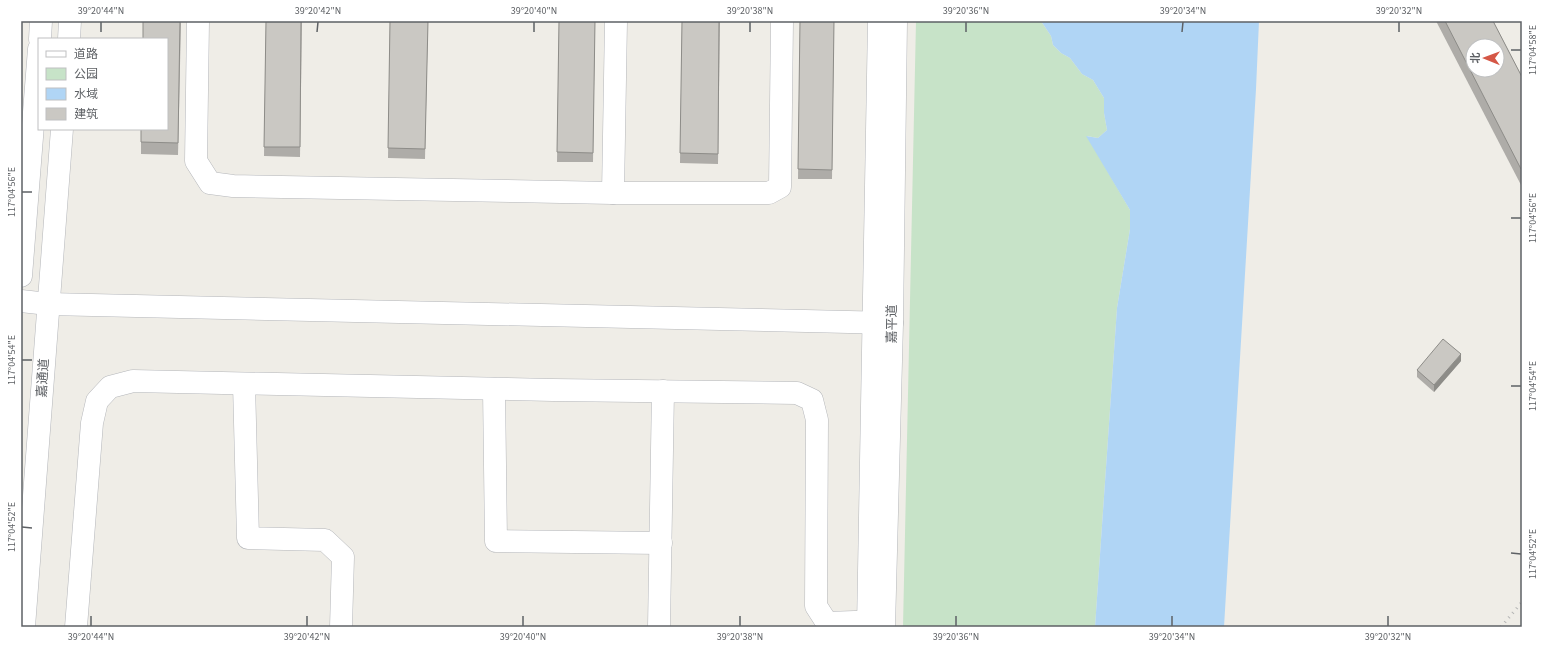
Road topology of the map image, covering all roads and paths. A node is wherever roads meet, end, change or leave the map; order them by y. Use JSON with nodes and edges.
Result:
{"nodes":[{"id":1,"x":41,"y":21,"type":"edge"},
{"id":2,"x":70,"y":21,"type":"edge"},
{"id":3,"x":198,"y":21,"type":"edge"},
{"id":4,"x":616,"y":21,"type":"edge"},
{"id":5,"x":782,"y":21,"type":"edge"},
{"id":6,"x":879,"y":21,"type":"edge"},
{"id":7,"x":896,"y":21,"type":"edge"},
{"id":8,"x":40,"y":38,"type":"edge"},
{"id":9,"x":69,"y":38,"type":"edge"},
{"id":10,"x":38,"y":63,"type":"edge"},
{"id":11,"x":62,"y":130,"type":"edge"},
{"id":12,"x":613,"y":193,"type":"junction"},
{"id":13,"x":21,"y":276,"type":"edge"},
{"id":14,"x":21,"y":301,"type":"edge"},
{"id":15,"x":48,"y":304,"type":"junction"},
{"id":16,"x":883,"y":323,"type":"junction"},
{"id":17,"x":244,"y":384,"type":"junction"},
{"id":18,"x":494,"y":389,"type":"junction"},
{"id":19,"x":663,"y":391,"type":"junction"},
{"id":20,"x":661,"y":543,"type":"junction"},
{"id":21,"x":876,"y":624,"type":"edge"},
{"id":22,"x":828,"y":625,"type":"edge"},
{"id":23,"x":24,"y":627,"type":"edge"},
{"id":24,"x":76,"y":627,"type":"edge"},
{"id":25,"x":341,"y":627,"type":"edge"},
{"id":26,"x":660,"y":627,"type":"edge"}],
"edges":[{"from":1,"to":8,"type":"street"},
{"from":2,"to":9,"type":"street"},
{"from":3,"to":12,"type":"street"},
{"from":4,"to":12,"type":"street"},
{"from":5,"to":12,"type":"street"},
{"from":6,"to":16,"type":"street","name":"嘉平道"},
{"from":7,"to":16,"type":"street","name":"嘉平道"},
{"from":10,"to":13,"type":"street"},
{"from":11,"to":15,"type":"street","name":"嘉通道"},
{"from":14,"to":15,"type":"street"},
{"from":15,"to":16,"type":"street"},
{"from":15,"to":23,"type":"street","name":"嘉通道"},
{"from":16,"to":21,"type":"street","name":"嘉平道"},
{"from":17,"to":18,"type":"street"},
{"from":17,"to":24,"type":"street"},
{"from":17,"to":25,"type":"street"},
{"from":18,"to":19,"type":"street"},
{"from":18,"to":20,"type":"street"},
{"from":19,"to":20,"type":"street"},
{"from":19,"to":22,"type":"street"},
{"from":20,"to":26,"type":"street"},
{"from":21,"to":22,"type":"street"}]}
